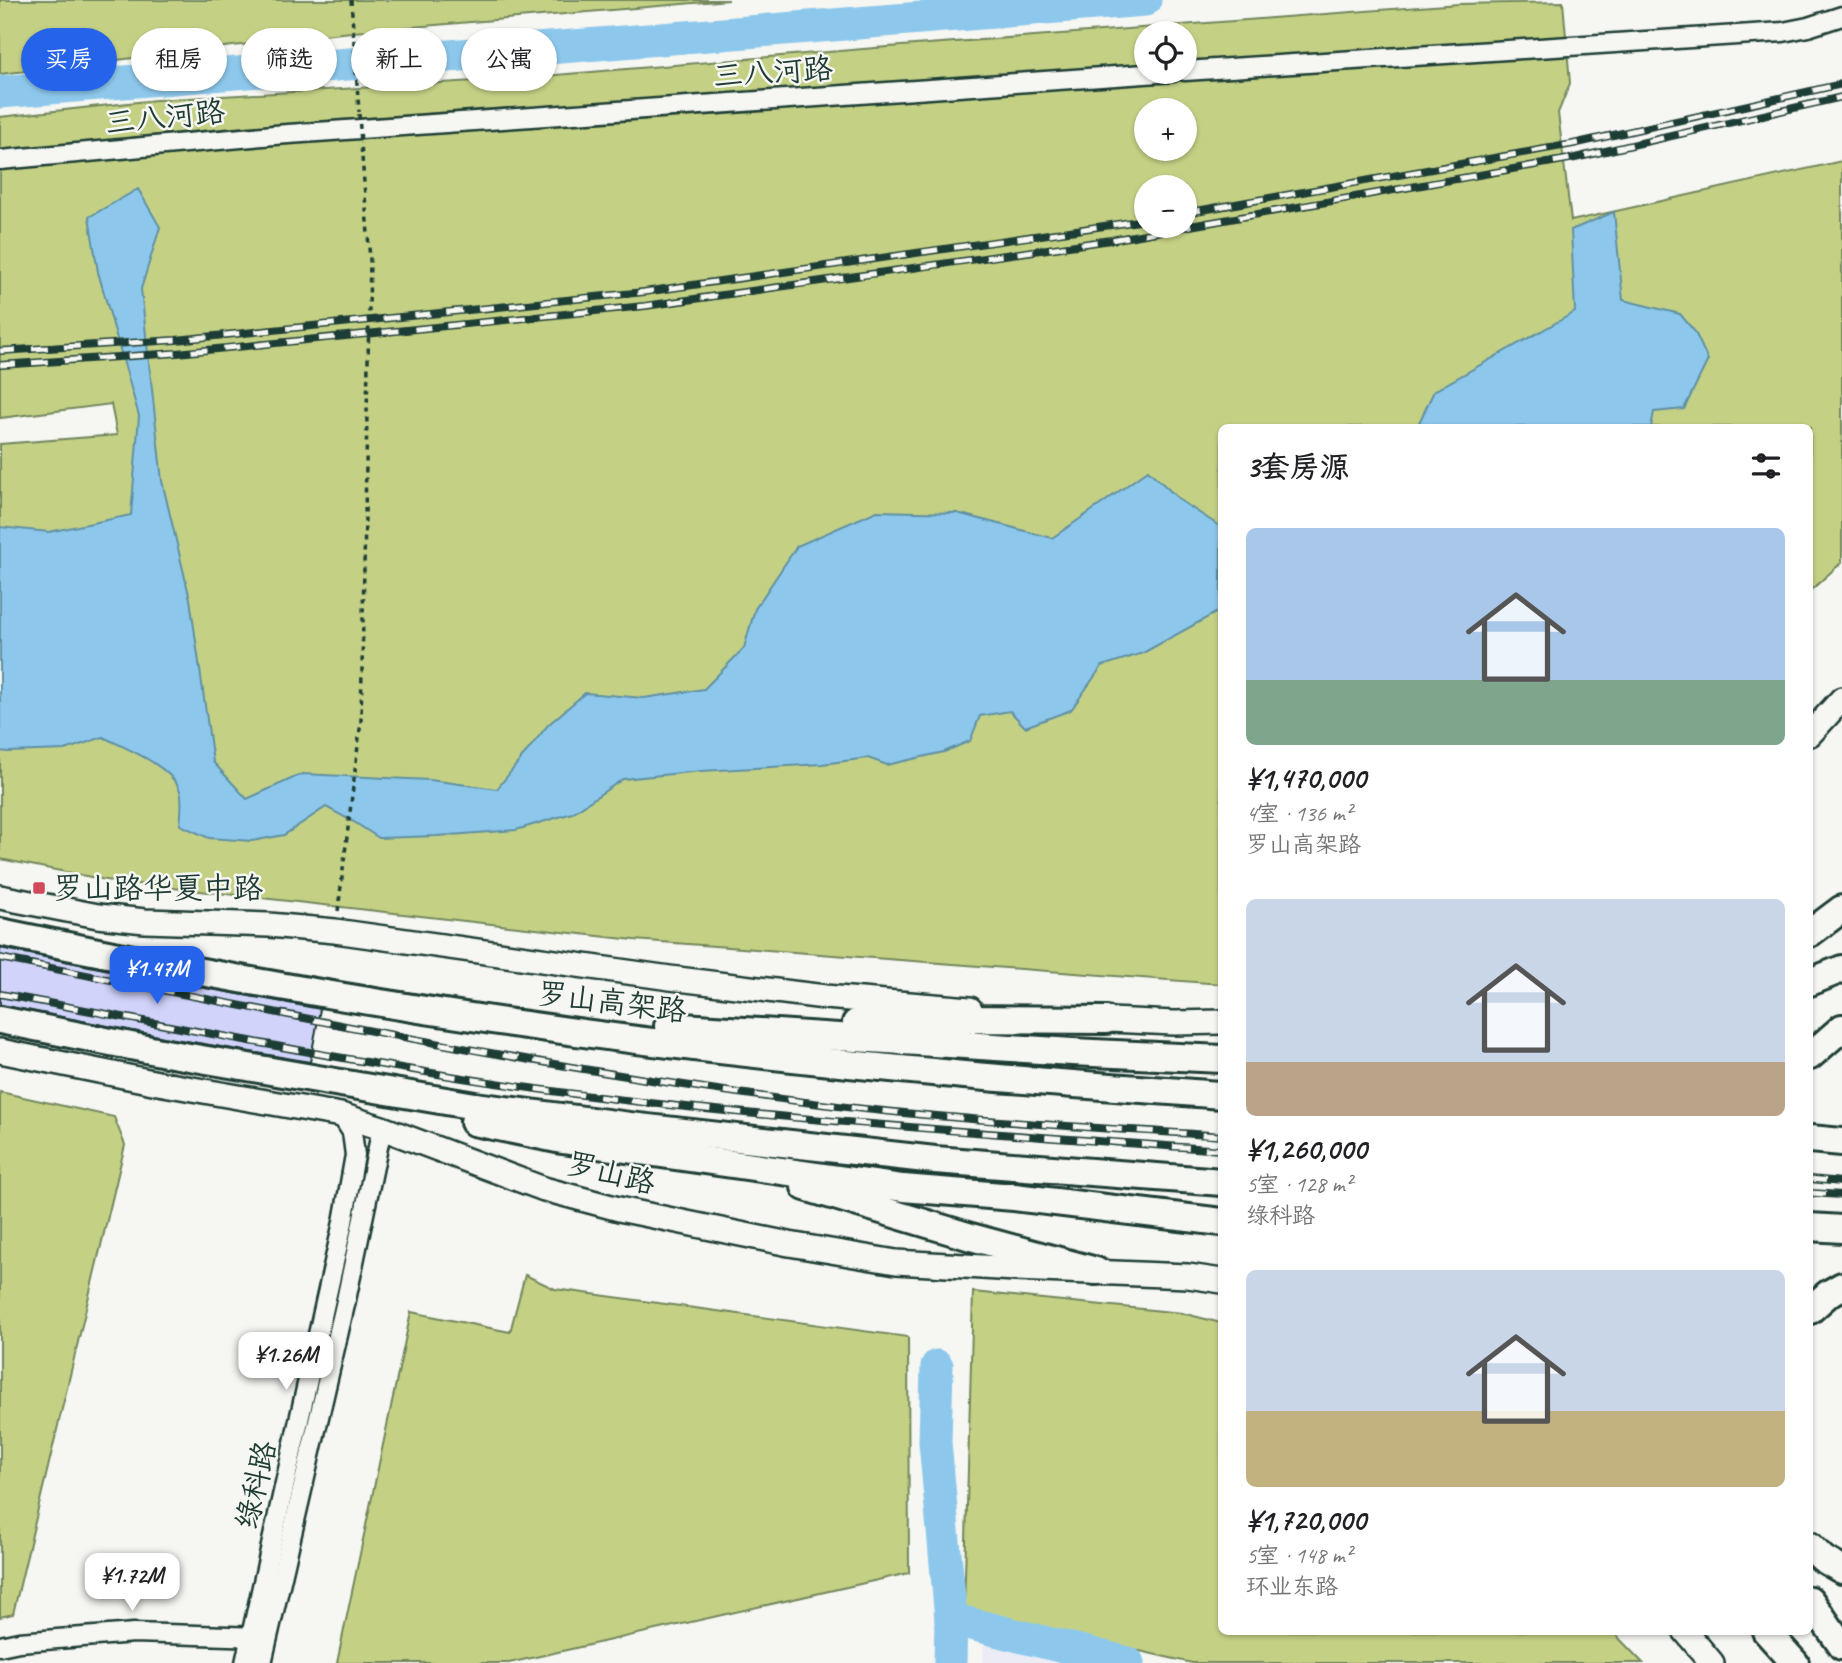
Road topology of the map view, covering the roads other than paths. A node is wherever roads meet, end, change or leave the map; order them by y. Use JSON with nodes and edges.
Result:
{"nodes":[{"id":1,"x":1842,"y":16,"type":"edge"},
{"id":2,"x":1197,"y":70,"type":"edge"},
{"id":3,"x":1134,"y":75,"type":"edge"},
{"id":4,"x":0,"y":160,"type":"edge"},
{"id":5,"x":1842,"y":699,"type":"edge"},
{"id":6,"x":1813,"y":731,"type":"edge"},
{"id":7,"x":0,"y":897,"type":"edge"},
{"id":8,"x":1842,"y":909,"type":"edge"},
{"id":9,"x":1813,"y":931,"type":"edge"},
{"id":10,"x":0,"y":932,"type":"edge"},
{"id":11,"x":184,"y":969,"type":"junction"},
{"id":12,"x":1842,"y":969,"type":"edge"},
{"id":13,"x":1813,"y":981,"type":"edge"},
{"id":14,"x":0,"y":1020,"type":"edge"},
{"id":15,"x":1106,"y":1020,"type":"junction"},
{"id":16,"x":1218,"y":1023,"type":"edge"},
{"id":17,"x":641,"y":1025,"type":"junction"},
{"id":18,"x":1842,"y":1028,"type":"edge"},
{"id":19,"x":0,"y":1051,"type":"edge"},
{"id":20,"x":166,"y":1053,"type":"junction"},
{"id":21,"x":1813,"y":1053,"type":"edge"},
{"id":22,"x":1218,"y":1059,"type":"edge"},
{"id":23,"x":1218,"y":1095,"type":"edge"},
{"id":24,"x":341,"y":1115,"type":"junction"},
{"id":25,"x":382,"y":1128,"type":"junction"},
{"id":26,"x":1813,"y":1139,"type":"edge"},
{"id":27,"x":1842,"y":1142,"type":"edge"},
{"id":28,"x":670,"y":1155,"type":"junction"},
{"id":29,"x":1218,"y":1182,"type":"edge"},
{"id":30,"x":1218,"y":1222,"type":"edge"},
{"id":31,"x":1813,"y":1227,"type":"edge"},
{"id":32,"x":1842,"y":1229,"type":"edge"},
{"id":33,"x":1096,"y":1271,"type":"junction"},
{"id":34,"x":1218,"y":1280,"type":"edge"},
{"id":35,"x":1842,"y":1286,"type":"edge"},
{"id":36,"x":1813,"y":1307,"type":"edge"},
{"id":37,"x":1813,"y":1549,"type":"edge"},
{"id":38,"x":1842,"y":1570,"type":"edge"},
{"id":39,"x":1813,"y":1590,"type":"edge"},
{"id":40,"x":1813,"y":1604,"type":"edge"},
{"id":41,"x":1842,"y":1612,"type":"edge"},
{"id":42,"x":1688,"y":1635,"type":"edge"},
{"id":43,"x":1770,"y":1635,"type":"edge"},
{"id":44,"x":259,"y":1637,"type":"junction"},
{"id":45,"x":0,"y":1646,"type":"edge"},
{"id":46,"x":1842,"y":1646,"type":"edge"},
{"id":47,"x":245,"y":1663,"type":"edge"},
{"id":48,"x":262,"y":1663,"type":"edge"},
{"id":49,"x":1712,"y":1663,"type":"edge"},
{"id":50,"x":1795,"y":1663,"type":"edge"}],
"edges":[{"from":1,"to":2,"type":"street"},
{"from":3,"to":4,"type":"street","name":"三八河路"},
{"from":5,"to":6,"type":"main road"},
{"from":7,"to":15,"type":"main road"},
{"from":8,"to":9,"type":"highway"},
{"from":10,"to":11,"type":"highway","name":"罗山高架路"},
{"from":11,"to":17,"type":"highway"},
{"from":11,"to":23,"type":"highway","name":"罗山高架路"},
{"from":12,"to":13,"type":"highway"},
{"from":14,"to":20,"type":"highway"},
{"from":15,"to":16,"type":"main road"},
{"from":15,"to":17,"type":"highway"},
{"from":17,"to":22,"type":"highway"},
{"from":18,"to":21,"type":"highway"},
{"from":19,"to":24,"type":"main road","name":"罗山路"},
{"from":20,"to":28,"type":"highway"},
{"from":20,"to":29,"type":"highway"},
{"from":24,"to":25,"type":"main road","name":"罗山路"},
{"from":24,"to":44,"type":"street","name":"绿科路"},
{"from":25,"to":33,"type":"main road","name":"罗山路"},
{"from":25,"to":44,"type":"street","name":"绿科路"},
{"from":26,"to":27,"type":"highway"},
{"from":28,"to":30,"type":"highway"},
{"from":28,"to":33,"type":"highway"},
{"from":31,"to":32,"type":"highway"},
{"from":33,"to":34,"type":"main road","name":"罗山路"},
{"from":35,"to":36,"type":"highway"},
{"from":37,"to":38,"type":"highway"},
{"from":39,"to":41,"type":"highway"},
{"from":40,"to":46,"type":"highway"},
{"from":42,"to":49,"type":"main road"},
{"from":43,"to":50,"type":"highway"},
{"from":44,"to":45,"type":"street"},
{"from":44,"to":47,"type":"street","name":"绿科路"},
{"from":44,"to":48,"type":"street","name":"绿科路"}]}
